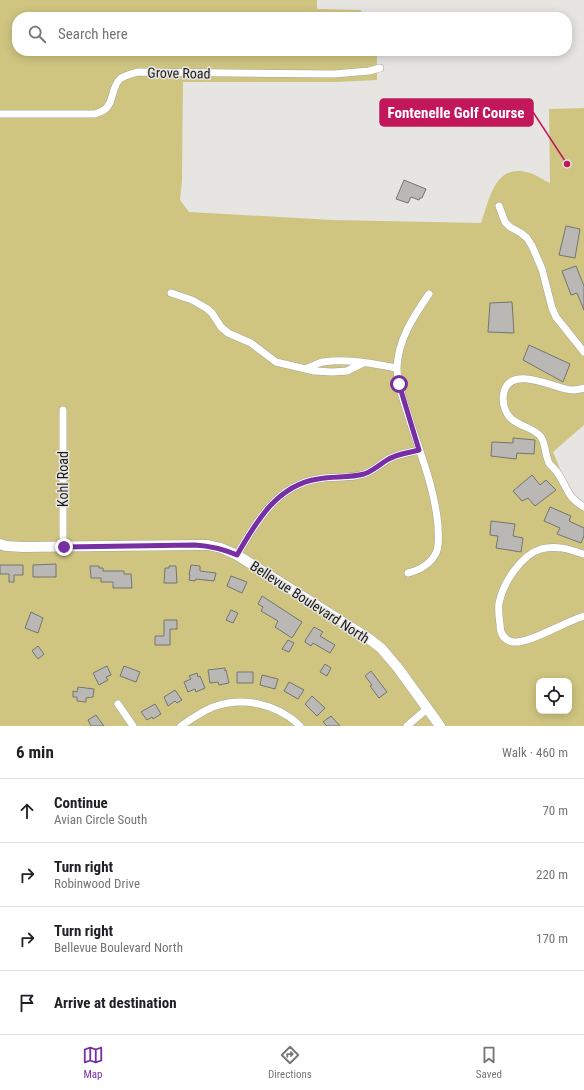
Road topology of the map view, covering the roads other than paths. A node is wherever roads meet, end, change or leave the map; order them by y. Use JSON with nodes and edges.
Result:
{"nodes":[{"id":1,"x":380,"y":68,"type":"dead end"},
{"id":2,"x":0,"y":114,"type":"edge"},
{"id":3,"x":499,"y":206,"type":"dead end"},
{"id":4,"x":171,"y":293,"type":"dead end"},
{"id":5,"x":429,"y":294,"type":"dead end"},
{"id":6,"x":584,"y":352,"type":"edge"},
{"id":7,"x":363,"y":363,"type":"junction"},
{"id":8,"x":398,"y":368,"type":"junction"},
{"id":9,"x":304,"y":369,"type":"junction"},
{"id":10,"x":584,"y":388,"type":"edge"},
{"id":11,"x":63,"y":410,"type":"dead end"},
{"id":12,"x":419,"y":450,"type":"junction"},
{"id":13,"x":584,"y":508,"type":"edge"},
{"id":14,"x":0,"y":544,"type":"edge"},
{"id":15,"x":64,"y":547,"type":"junction"},
{"id":16,"x":583,"y":554,"type":"dead end"},
{"id":17,"x":237,"y":555,"type":"junction"},
{"id":18,"x":408,"y":574,"type":"dead end"},
{"id":19,"x":584,"y":616,"type":"edge"},
{"id":20,"x":118,"y":704,"type":"dead end"},
{"id":21,"x":428,"y":708,"type":"junction"},
{"id":22,"x":133,"y":726,"type":"edge"},
{"id":23,"x":181,"y":726,"type":"edge"},
{"id":24,"x":300,"y":726,"type":"edge"},
{"id":25,"x":407,"y":726,"type":"edge"},
{"id":26,"x":440,"y":726,"type":"edge"}],
"edges":[{"from":1,"to":2,"type":"street","name":"Grove Road"},
{"from":3,"to":6,"type":"street"},
{"from":4,"to":9,"type":"street"},
{"from":5,"to":8,"type":"street"},
{"from":7,"to":8,"type":"street"},
{"from":7,"to":9,"type":"street"},
{"from":7,"to":9,"type":"street"},
{"from":8,"to":12,"type":"street"},
{"from":10,"to":13,"type":"street"},
{"from":11,"to":15,"type":"street","name":"Kohl Road"},
{"from":12,"to":17,"type":"street"},
{"from":12,"to":18,"type":"street"},
{"from":14,"to":15,"type":"main road","name":"Bellevue Boulevard North"},
{"from":15,"to":17,"type":"main road","name":"Bellevue Boulevard North"},
{"from":16,"to":19,"type":"street"},
{"from":17,"to":21,"type":"main road","name":"Bellevue Boulevard North"},
{"from":20,"to":22,"type":"street"},
{"from":21,"to":25,"type":"street"},
{"from":21,"to":26,"type":"main road","name":"Bellevue Boulevard North"},
{"from":23,"to":24,"type":"street"}]}
